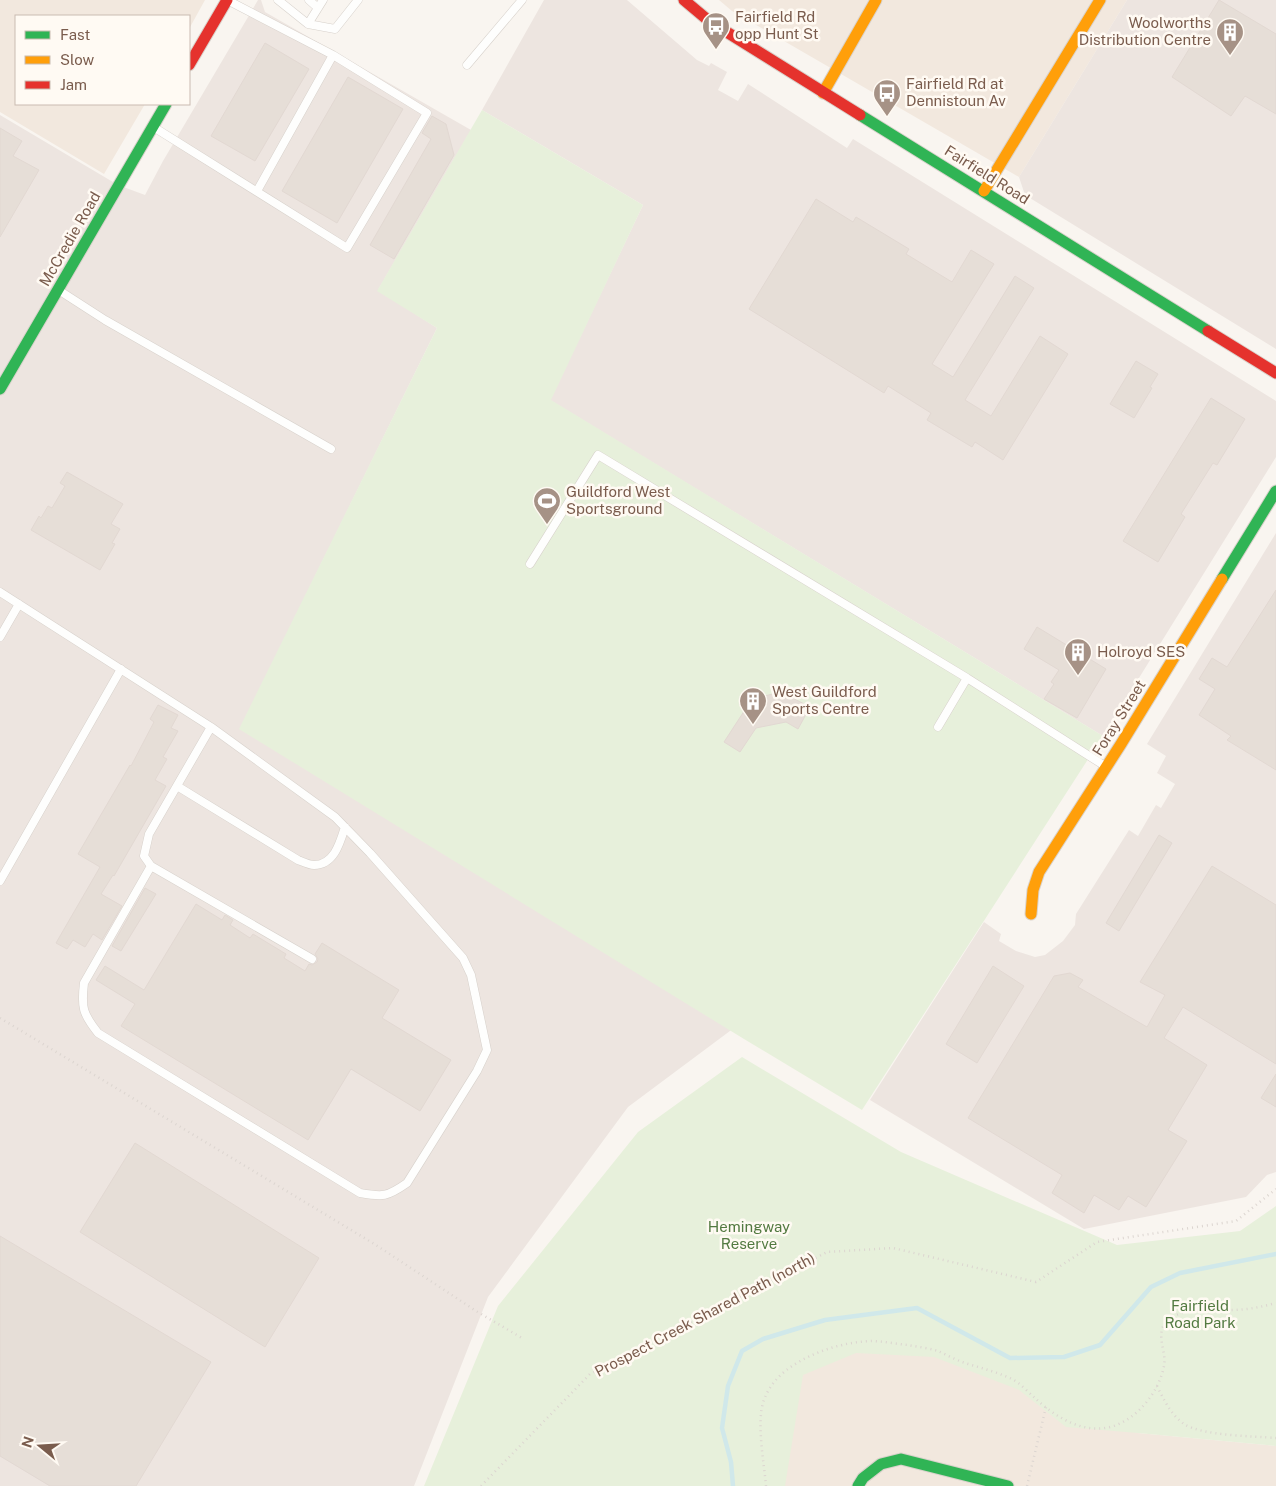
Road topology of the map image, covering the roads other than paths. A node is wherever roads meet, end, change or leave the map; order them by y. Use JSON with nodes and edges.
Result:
{"nodes":[{"id":1,"x":227,"y":0,"type":"edge"},
{"id":2,"x":278,"y":0,"type":"edge"},
{"id":3,"x":309,"y":0,"type":"edge"},
{"id":4,"x":323,"y":0,"type":"edge"},
{"id":5,"x":358,"y":0,"type":"edge"},
{"id":6,"x":522,"y":0,"type":"edge"},
{"id":7,"x":684,"y":0,"type":"edge"},
{"id":8,"x":876,"y":0,"type":"edge"},
{"id":9,"x":1100,"y":0,"type":"edge"},
{"id":10,"x":318,"y":8,"type":"junction"},
{"id":11,"x":308,"y":24,"type":"junction"},
{"id":12,"x":333,"y":55,"type":"junction"},
{"id":13,"x":190,"y":63,"type":"edge"},
{"id":14,"x":467,"y":64,"type":"dead end"},
{"id":15,"x":824,"y":93,"type":"junction"},
{"id":16,"x":165,"y":105,"type":"edge"},
{"id":17,"x":153,"y":127,"type":"junction"},
{"id":18,"x":256,"y":191,"type":"junction"},
{"id":19,"x":984,"y":191,"type":"junction"},
{"id":20,"x":58,"y":290,"type":"junction"},
{"id":21,"x":1276,"y":373,"type":"edge"},
{"id":22,"x":0,"y":389,"type":"edge"},
{"id":23,"x":330,"y":448,"type":"dead end"},
{"id":24,"x":1276,"y":491,"type":"edge"},
{"id":25,"x":530,"y":564,"type":"dead end"},
{"id":26,"x":0,"y":592,"type":"edge"},
{"id":27,"x":19,"y":604,"type":"junction"},
{"id":28,"x":0,"y":637,"type":"edge"},
{"id":29,"x":121,"y":669,"type":"junction"},
{"id":30,"x":967,"y":678,"type":"junction"},
{"id":31,"x":211,"y":727,"type":"junction"},
{"id":32,"x":938,"y":727,"type":"dead end"},
{"id":33,"x":1106,"y":767,"type":"junction"},
{"id":34,"x":177,"y":786,"type":"junction"},
{"id":35,"x":345,"y":827,"type":"junction"},
{"id":36,"x":151,"y":866,"type":"junction"},
{"id":37,"x":0,"y":881,"type":"edge"},
{"id":38,"x":1031,"y":914,"type":"dead end"},
{"id":39,"x":312,"y":960,"type":"dead end"},
{"id":40,"x":858,"y":1486,"type":"edge"},
{"id":41,"x":1008,"y":1486,"type":"edge"}],
"edges":[{"from":1,"to":12,"type":"lane"},
{"from":1,"to":13,"type":"street"},
{"from":2,"to":11,"type":"lane"},
{"from":3,"to":10,"type":"lane"},
{"from":4,"to":10,"type":"lane"},
{"from":5,"to":11,"type":"lane"},
{"from":6,"to":14,"type":"lane"},
{"from":7,"to":15,"type":"street","name":"Fairfield Road"},
{"from":8,"to":15,"type":"street"},
{"from":9,"to":19,"type":"street"},
{"from":10,"to":11,"type":"lane"},
{"from":12,"to":18,"type":"lane"},
{"from":12,"to":18,"type":"lane"},
{"from":15,"to":19,"type":"street","name":"Fairfield Road"},
{"from":16,"to":17,"type":"street","name":"McCredie Road"},
{"from":17,"to":18,"type":"lane"},
{"from":17,"to":20,"type":"street","name":"McCredie Road"},
{"from":19,"to":21,"type":"street","name":"Fairfield Road"},
{"from":20,"to":22,"type":"street","name":"McCredie Road"},
{"from":20,"to":23,"type":"lane"},
{"from":24,"to":33,"type":"street","name":"Foray Street"},
{"from":25,"to":30,"type":"lane"},
{"from":26,"to":27,"type":"lane"},
{"from":27,"to":28,"type":"lane"},
{"from":27,"to":29,"type":"lane"},
{"from":29,"to":31,"type":"lane"},
{"from":29,"to":37,"type":"lane"},
{"from":30,"to":32,"type":"lane"},
{"from":30,"to":33,"type":"lane"},
{"from":31,"to":34,"type":"lane"},
{"from":31,"to":35,"type":"lane"},
{"from":33,"to":38,"type":"street","name":"Foray Street"},
{"from":34,"to":35,"type":"lane"},
{"from":34,"to":36,"type":"lane"},
{"from":35,"to":36,"type":"lane"},
{"from":36,"to":39,"type":"lane"},
{"from":40,"to":41,"type":"street"}]}
